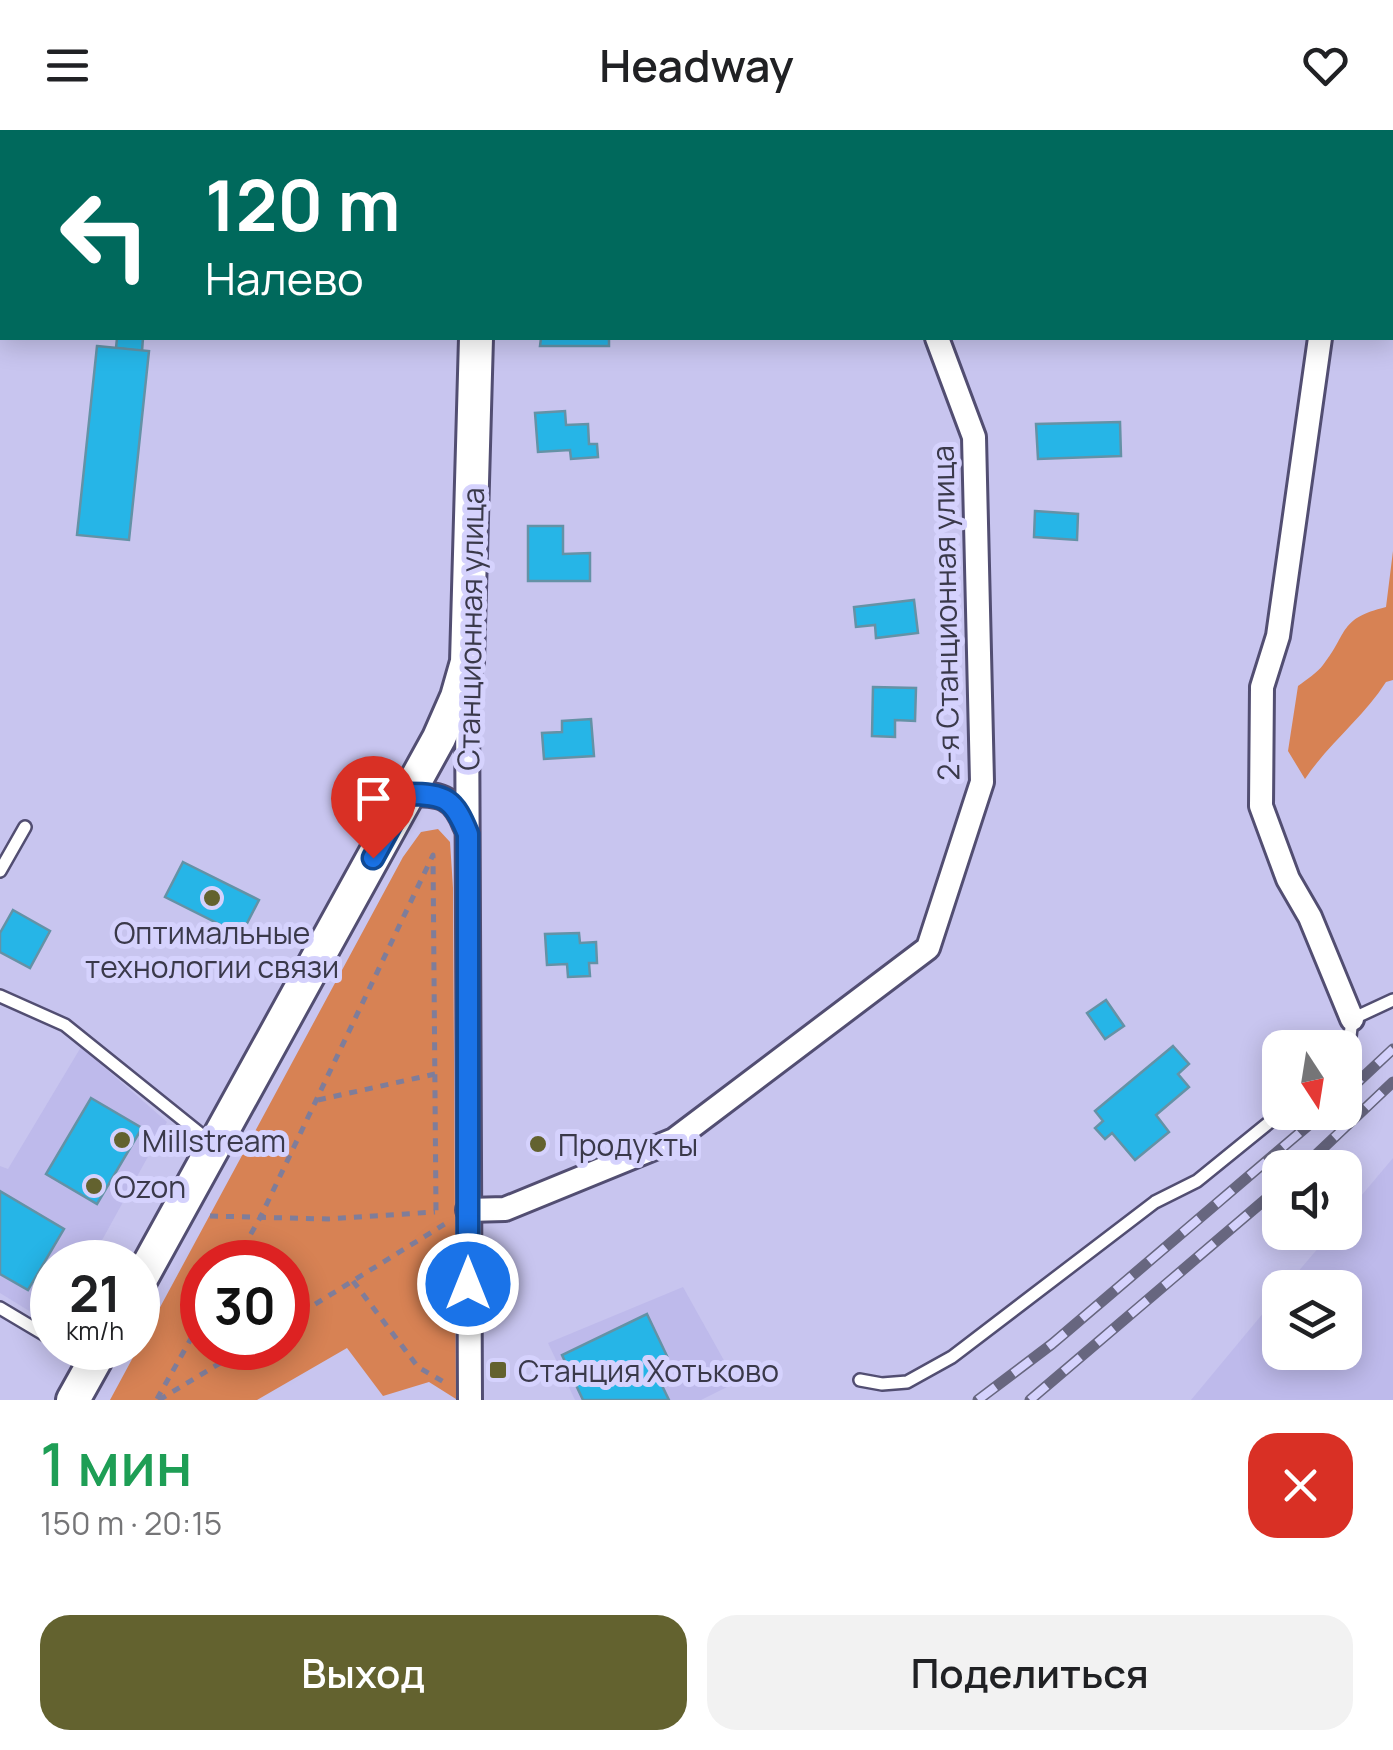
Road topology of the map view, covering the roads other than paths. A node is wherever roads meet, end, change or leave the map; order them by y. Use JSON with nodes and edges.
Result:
{"nodes":[{"id":1,"x":476,"y":340,"type":"edge"},
{"id":2,"x":938,"y":340,"type":"edge"},
{"id":3,"x":1320,"y":340,"type":"edge"},
{"id":4,"x":468,"y":662,"type":"junction"},
{"id":5,"x":408,"y":794,"type":"junction"},
{"id":6,"x":24,"y":826,"type":"dead end"},
{"id":7,"x":468,"y":834,"type":"junction"},
{"id":8,"x":0,"y":871,"type":"edge"},
{"id":9,"x":0,"y":996,"type":"edge"},
{"id":10,"x":1393,"y":1000,"type":"edge"},
{"id":11,"x":1352,"y":1019,"type":"junction"},
{"id":12,"x":1350,"y":1030,"type":"edge"},
{"id":13,"x":1262,"y":1128,"type":"edge"},
{"id":14,"x":214,"y":1145,"type":"junction"},
{"id":15,"x":468,"y":1210,"type":"junction"},
{"id":16,"x":160,"y":1244,"type":"edge"},
{"id":17,"x":0,"y":1308,"type":"edge"},
{"id":18,"x":30,"y":1326,"type":"edge"},
{"id":19,"x":83,"y":1370,"type":"edge"},
{"id":20,"x":860,"y":1380,"type":"dead end"},
{"id":21,"x":463,"y":1395,"type":"edge"},
{"id":22,"x":73,"y":1400,"type":"edge"}],
"edges":[{"from":1,"to":4,"type":"main road","name":"Станционная улица"},
{"from":2,"to":15,"type":"street","name":"2-я Станционная улица"},
{"from":3,"to":11,"type":"street"},
{"from":4,"to":5,"type":"main road"},
{"from":4,"to":7,"type":"street","name":"Станционная улица"},
{"from":5,"to":7,"type":"street"},
{"from":5,"to":14,"type":"main road"},
{"from":6,"to":8,"type":"lane"},
{"from":7,"to":15,"type":"street","name":"Станционная улица"},
{"from":9,"to":14,"type":"lane"},
{"from":10,"to":11,"type":"lane"},
{"from":11,"to":12,"type":"lane"},
{"from":13,"to":20,"type":"lane"},
{"from":14,"to":16,"type":"main road"},
{"from":15,"to":21,"type":"street","name":"Станционная улица"},
{"from":17,"to":18,"type":"lane"},
{"from":19,"to":22,"type":"main road"}]}
